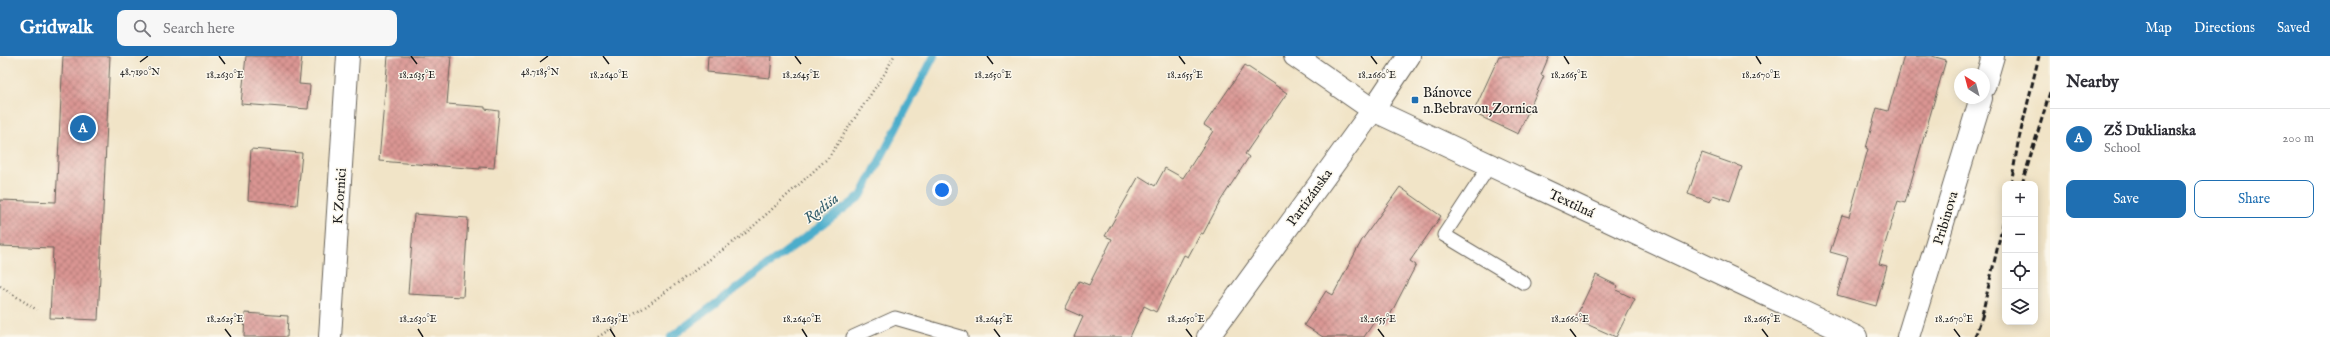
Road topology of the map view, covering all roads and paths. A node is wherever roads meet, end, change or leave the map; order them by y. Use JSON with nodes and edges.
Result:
{"nodes":[{"id":1,"x":348,"y":56,"type":"edge"},
{"id":2,"x":894,"y":56,"type":"edge"},
{"id":3,"x":1295,"y":56,"type":"edge"},
{"id":4,"x":1409,"y":56,"type":"edge"},
{"id":5,"x":1993,"y":56,"type":"edge"},
{"id":6,"x":1990,"y":68,"type":"edge"},
{"id":7,"x":1979,"y":104,"type":"edge"},
{"id":8,"x":1373,"y":110,"type":"junction"},
{"id":9,"x":1490,"y":165,"type":"junction"},
{"id":10,"x":1524,"y":283,"type":"dead end"},
{"id":11,"x":0,"y":286,"type":"edge"},
{"id":12,"x":37,"y":310,"type":"dead end"},
{"id":13,"x":330,"y":337,"type":"edge"},
{"id":14,"x":598,"y":337,"type":"edge"},
{"id":15,"x":853,"y":337,"type":"edge"},
{"id":16,"x":961,"y":337,"type":"edge"},
{"id":17,"x":1208,"y":337,"type":"edge"},
{"id":18,"x":1856,"y":337,"type":"edge"},
{"id":19,"x":1908,"y":337,"type":"edge"}],
"edges":[{"from":1,"to":13,"type":"street","name":"K Zornici"},
{"from":2,"to":14,"type":"path"},
{"from":3,"to":8,"type":"street","name":"Textilná"},
{"from":4,"to":8,"type":"street","name":"Partizánska"},
{"from":5,"to":6,"type":"street"},
{"from":7,"to":19,"type":"street","name":"Pribinova"},
{"from":8,"to":9,"type":"street","name":"Textilná"},
{"from":8,"to":17,"type":"street","name":"Partizánska"},
{"from":9,"to":10,"type":"lane"},
{"from":9,"to":18,"type":"street","name":"Textilná"},
{"from":11,"to":12,"type":"path"},
{"from":15,"to":16,"type":"lane"}]}
